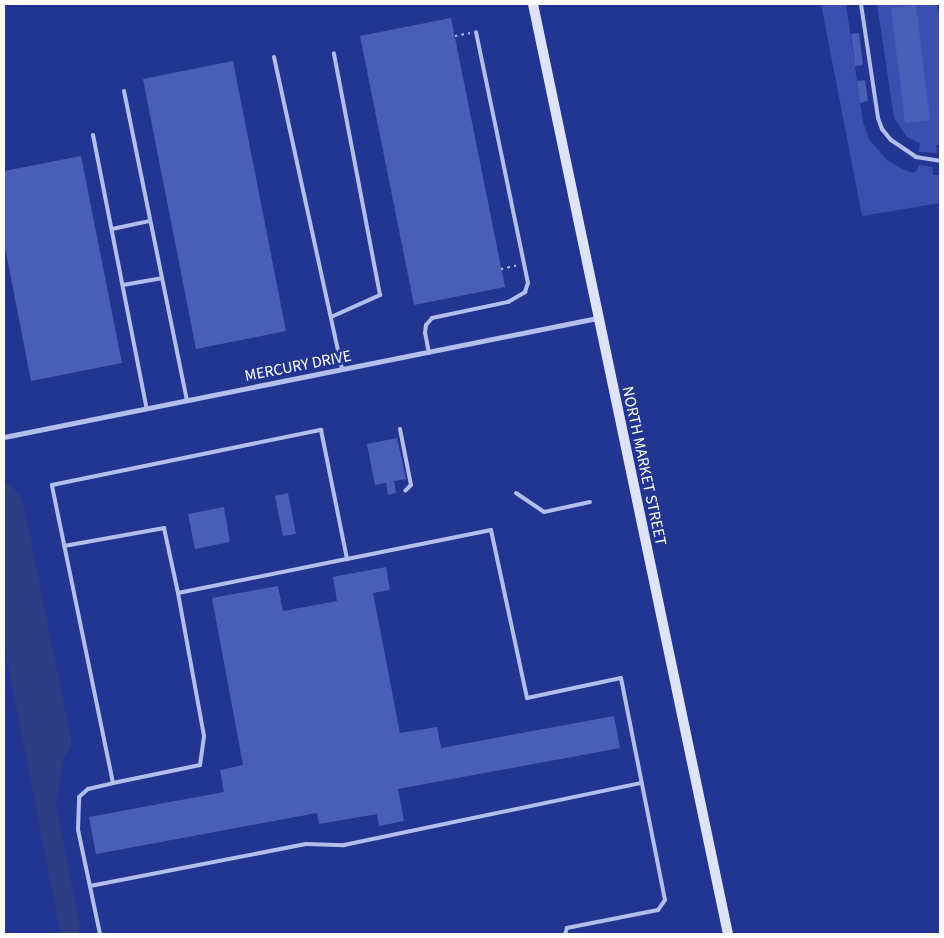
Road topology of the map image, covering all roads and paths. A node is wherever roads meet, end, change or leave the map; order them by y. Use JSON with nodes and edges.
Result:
{"nodes":[{"id":1,"x":533,"y":4,"type":"edge"},
{"id":2,"x":861,"y":4,"type":"edge"},
{"id":3,"x":476,"y":32,"type":"joint"},
{"id":4,"x":455,"y":36,"type":"dead end"},
{"id":5,"x":334,"y":53,"type":"dead end"},
{"id":6,"x":274,"y":57,"type":"dead end"},
{"id":7,"x":124,"y":91,"type":"dead end"},
{"id":8,"x":93,"y":135,"type":"dead end"},
{"id":9,"x":940,"y":160,"type":"edge"},
{"id":10,"x":150,"y":221,"type":"junction"},
{"id":11,"x":112,"y":229,"type":"junction"},
{"id":12,"x":524,"y":264,"type":"junction"},
{"id":13,"x":501,"y":269,"type":"dead end"},
{"id":14,"x":161,"y":278,"type":"junction"},
{"id":15,"x":123,"y":285,"type":"junction"},
{"id":16,"x":331,"y":317,"type":"junction"},
{"id":17,"x":598,"y":318,"type":"junction"},
{"id":18,"x":428,"y":353,"type":"junction"},
{"id":19,"x":342,"y":369,"type":"junction"},
{"id":20,"x":186,"y":401,"type":"junction"},
{"id":21,"x":147,"y":409,"type":"junction"},
{"id":22,"x":400,"y":429,"type":"dead end"},
{"id":23,"x":4,"y":437,"type":"edge"},
{"id":24,"x":405,"y":491,"type":"dead end"},
{"id":25,"x":516,"y":493,"type":"dead end"},
{"id":26,"x":590,"y":502,"type":"dead end"},
{"id":27,"x":64,"y":546,"type":"junction"},
{"id":28,"x":347,"y":559,"type":"junction"},
{"id":29,"x":178,"y":593,"type":"junction"},
{"id":30,"x":113,"y":782,"type":"junction"},
{"id":31,"x":642,"y":783,"type":"junction"},
{"id":32,"x":90,"y":886,"type":"junction"},
{"id":33,"x":100,"y":934,"type":"edge"},
{"id":34,"x":565,"y":934,"type":"edge"},
{"id":35,"x":728,"y":934,"type":"edge"}],
"edges":[{"from":1,"to":17,"type":"main road","name":"NORTH MARKET STREET"},
{"from":2,"to":9,"type":"lane"},
{"from":3,"to":4,"type":"path"},
{"from":3,"to":12,"type":"lane"},
{"from":5,"to":16,"type":"lane"},
{"from":6,"to":16,"type":"lane"},
{"from":7,"to":10,"type":"lane"},
{"from":8,"to":11,"type":"lane"},
{"from":10,"to":11,"type":"lane"},
{"from":10,"to":14,"type":"lane"},
{"from":11,"to":15,"type":"lane"},
{"from":12,"to":13,"type":"path"},
{"from":12,"to":18,"type":"lane"},
{"from":14,"to":15,"type":"lane"},
{"from":14,"to":20,"type":"lane"},
{"from":15,"to":21,"type":"lane"},
{"from":16,"to":19,"type":"lane"},
{"from":17,"to":18,"type":"street","name":"MERCURY DRIVE"},
{"from":17,"to":35,"type":"main road","name":"NORTH MARKET STREET"},
{"from":18,"to":19,"type":"street","name":"MERCURY DRIVE"},
{"from":19,"to":20,"type":"street","name":"MERCURY DRIVE"},
{"from":20,"to":21,"type":"street","name":"MERCURY DRIVE"},
{"from":21,"to":23,"type":"street","name":"MERCURY DRIVE"},
{"from":22,"to":24,"type":"lane"},
{"from":25,"to":26,"type":"lane"},
{"from":27,"to":28,"type":"lane"},
{"from":27,"to":29,"type":"lane"},
{"from":27,"to":30,"type":"lane"},
{"from":28,"to":29,"type":"lane"},
{"from":28,"to":31,"type":"lane"},
{"from":29,"to":30,"type":"lane"},
{"from":30,"to":32,"type":"lane"},
{"from":31,"to":32,"type":"lane"},
{"from":31,"to":34,"type":"lane"},
{"from":32,"to":33,"type":"lane"}]}
